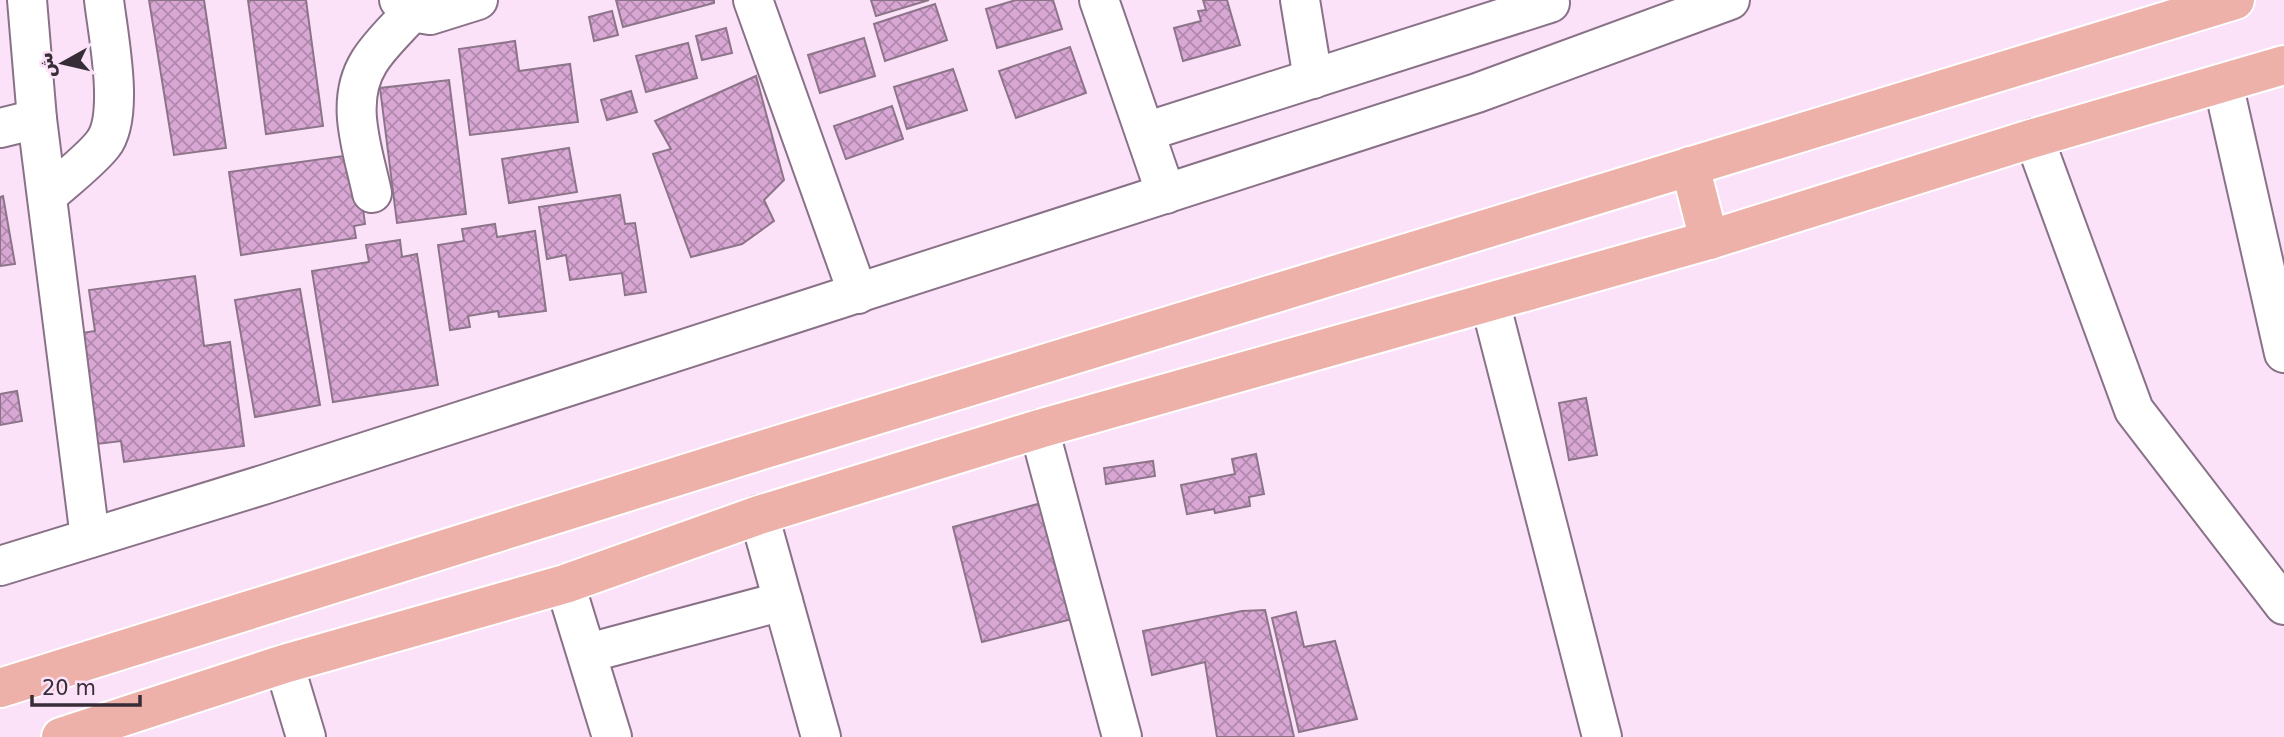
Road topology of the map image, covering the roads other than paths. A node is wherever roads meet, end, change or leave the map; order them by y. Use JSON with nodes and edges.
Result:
{"nodes":[{"id":1,"x":27,"y":0,"type":"edge"},
{"id":2,"x":104,"y":0,"type":"edge"},
{"id":3,"x":478,"y":0,"type":"edge"},
{"id":4,"x":753,"y":0,"type":"edge"},
{"id":5,"x":1099,"y":0,"type":"edge"},
{"id":6,"x":1300,"y":0,"type":"edge"},
{"id":7,"x":1730,"y":0,"type":"edge"},
{"id":8,"x":2235,"y":0,"type":"edge"},
{"id":9,"x":1550,"y":2,"type":"edge"},
{"id":10,"x":405,"y":6,"type":"edge"},
{"id":11,"x":1569,"y":60,"type":"junction"},
{"id":12,"x":2284,"y":65,"type":"edge"},
{"id":13,"x":1313,"y":79,"type":"junction"},
{"id":14,"x":2222,"y":83,"type":"junction"},
{"id":15,"x":37,"y":119,"type":"junction"},
{"id":16,"x":0,"y":128,"type":"edge"},
{"id":17,"x":1145,"y":132,"type":"junction"},
{"id":18,"x":2034,"y":138,"type":"junction"},
{"id":19,"x":1690,"y":166,"type":"junction"},
{"id":20,"x":372,"y":193,"type":"dead end"},
{"id":21,"x":1166,"y":194,"type":"junction"},
{"id":22,"x":47,"y":196,"type":"junction"},
{"id":23,"x":1709,"y":240,"type":"junction"},
{"id":24,"x":858,"y":294,"type":"junction"},
{"id":25,"x":1490,"y":302,"type":"junction"},
{"id":26,"x":2284,"y":353,"type":"edge"},
{"id":27,"x":1039,"y":429,"type":"junction"},
{"id":28,"x":760,"y":515,"type":"junction"},
{"id":29,"x":90,"y":538,"type":"junction"},
{"id":30,"x":0,"y":566,"type":"edge"},
{"id":31,"x":565,"y":584,"type":"junction"},
{"id":32,"x":783,"y":601,"type":"junction"},
{"id":33,"x":2284,"y":604,"type":"edge"},
{"id":34,"x":588,"y":653,"type":"junction"},
{"id":35,"x":284,"y":664,"type":"junction"},
{"id":36,"x":0,"y":688,"type":"edge"},
{"id":37,"x":61,"y":737,"type":"edge"},
{"id":38,"x":306,"y":737,"type":"edge"},
{"id":39,"x":612,"y":737,"type":"edge"},
{"id":40,"x":821,"y":737,"type":"edge"},
{"id":41,"x":1122,"y":737,"type":"edge"},
{"id":42,"x":1602,"y":737,"type":"edge"}],
"edges":[{"from":1,"to":15,"type":"street"},
{"from":2,"to":22,"type":"street"},
{"from":3,"to":10,"type":"street"},
{"from":4,"to":24,"type":"street"},
{"from":5,"to":17,"type":"street"},
{"from":6,"to":13,"type":"street"},
{"from":7,"to":11,"type":"street"},
{"from":8,"to":19,"type":"main road"},
{"from":9,"to":11,"type":"street"},
{"from":9,"to":13,"type":"street"},
{"from":10,"to":20,"type":"street"},
{"from":11,"to":21,"type":"street"},
{"from":12,"to":14,"type":"main road"},
{"from":13,"to":17,"type":"street"},
{"from":14,"to":18,"type":"main road"},
{"from":14,"to":26,"type":"street"},
{"from":15,"to":16,"type":"street"},
{"from":15,"to":22,"type":"street"},
{"from":17,"to":21,"type":"street"},
{"from":18,"to":23,"type":"main road"},
{"from":18,"to":33,"type":"street"},
{"from":19,"to":23,"type":"main road"},
{"from":19,"to":36,"type":"main road"},
{"from":21,"to":24,"type":"street"},
{"from":22,"to":29,"type":"street"},
{"from":23,"to":25,"type":"main road"},
{"from":24,"to":29,"type":"street"},
{"from":25,"to":27,"type":"main road"},
{"from":25,"to":42,"type":"street"},
{"from":27,"to":28,"type":"main road"},
{"from":27,"to":41,"type":"street"},
{"from":28,"to":31,"type":"main road"},
{"from":28,"to":32,"type":"street"},
{"from":29,"to":30,"type":"street"},
{"from":31,"to":34,"type":"street"},
{"from":31,"to":35,"type":"main road"},
{"from":32,"to":34,"type":"street"},
{"from":32,"to":40,"type":"street"},
{"from":34,"to":39,"type":"street"},
{"from":35,"to":37,"type":"main road"},
{"from":35,"to":38,"type":"street"}]}
